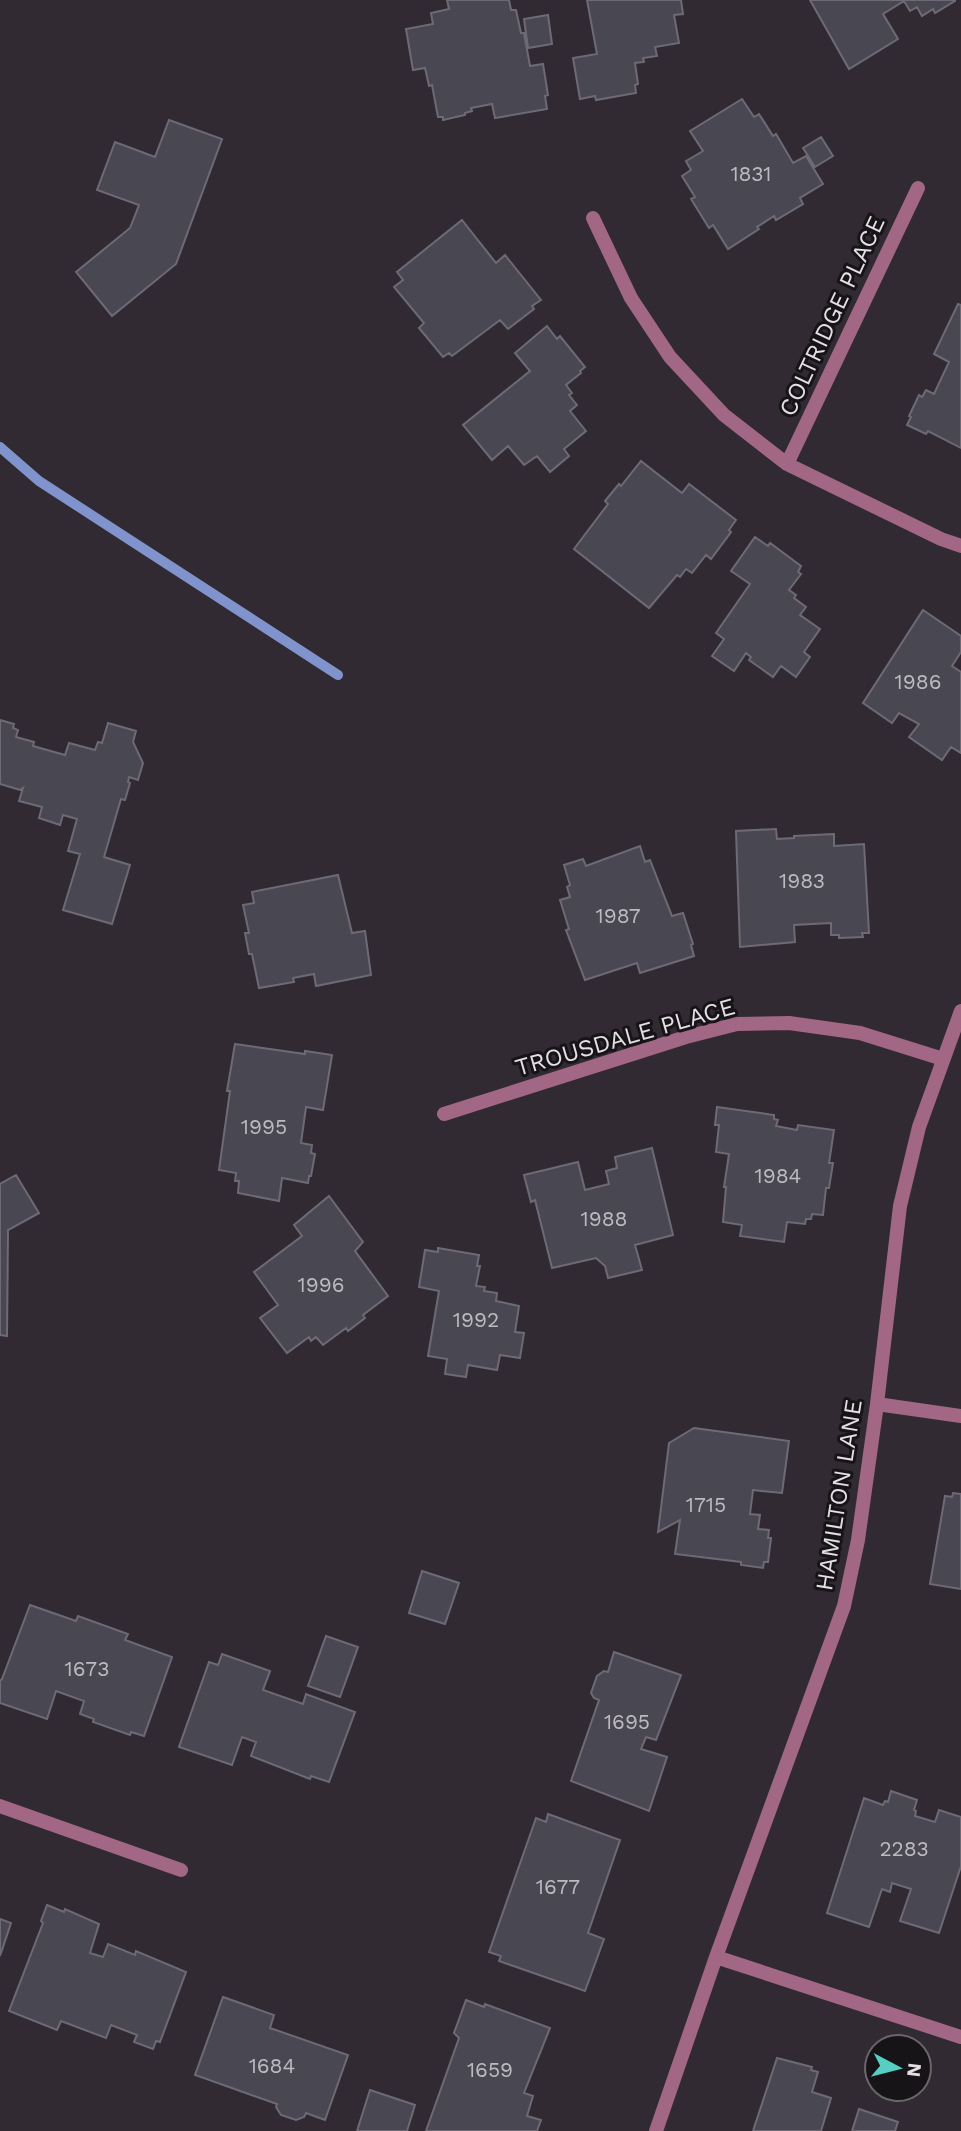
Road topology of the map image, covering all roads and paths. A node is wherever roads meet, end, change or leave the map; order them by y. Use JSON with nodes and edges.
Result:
{"nodes":[{"id":1,"x":918,"y":188,"type":"dead end"},
{"id":2,"x":593,"y":218,"type":"dead end"},
{"id":3,"x":787,"y":464,"type":"junction"},
{"id":4,"x":961,"y":546,"type":"edge"},
{"id":5,"x":961,"y":1012,"type":"edge"},
{"id":6,"x":943,"y":1059,"type":"junction"},
{"id":7,"x":444,"y":1114,"type":"dead end"},
{"id":8,"x":877,"y":1404,"type":"junction"},
{"id":9,"x":961,"y":1416,"type":"edge"},
{"id":10,"x":0,"y":1806,"type":"edge"},
{"id":11,"x":181,"y":1870,"type":"dead end"},
{"id":12,"x":716,"y":1957,"type":"junction"},
{"id":13,"x":961,"y":2037,"type":"edge"},
{"id":14,"x":656,"y":2131,"type":"edge"}],
"edges":[{"from":1,"to":3,"type":"street","name":"COLTRIDGE PLACE"},
{"from":2,"to":3,"type":"street"},
{"from":3,"to":4,"type":"street"},
{"from":5,"to":6,"type":"street","name":"HAMILTON LANE"},
{"from":6,"to":7,"type":"street","name":"TROUSDALE PLACE"},
{"from":6,"to":8,"type":"street","name":"HAMILTON LANE"},
{"from":8,"to":9,"type":"street"},
{"from":8,"to":12,"type":"street","name":"HAMILTON LANE"},
{"from":10,"to":11,"type":"street"},
{"from":12,"to":13,"type":"street"},
{"from":12,"to":14,"type":"street","name":"HAMILTON LANE"}]}
